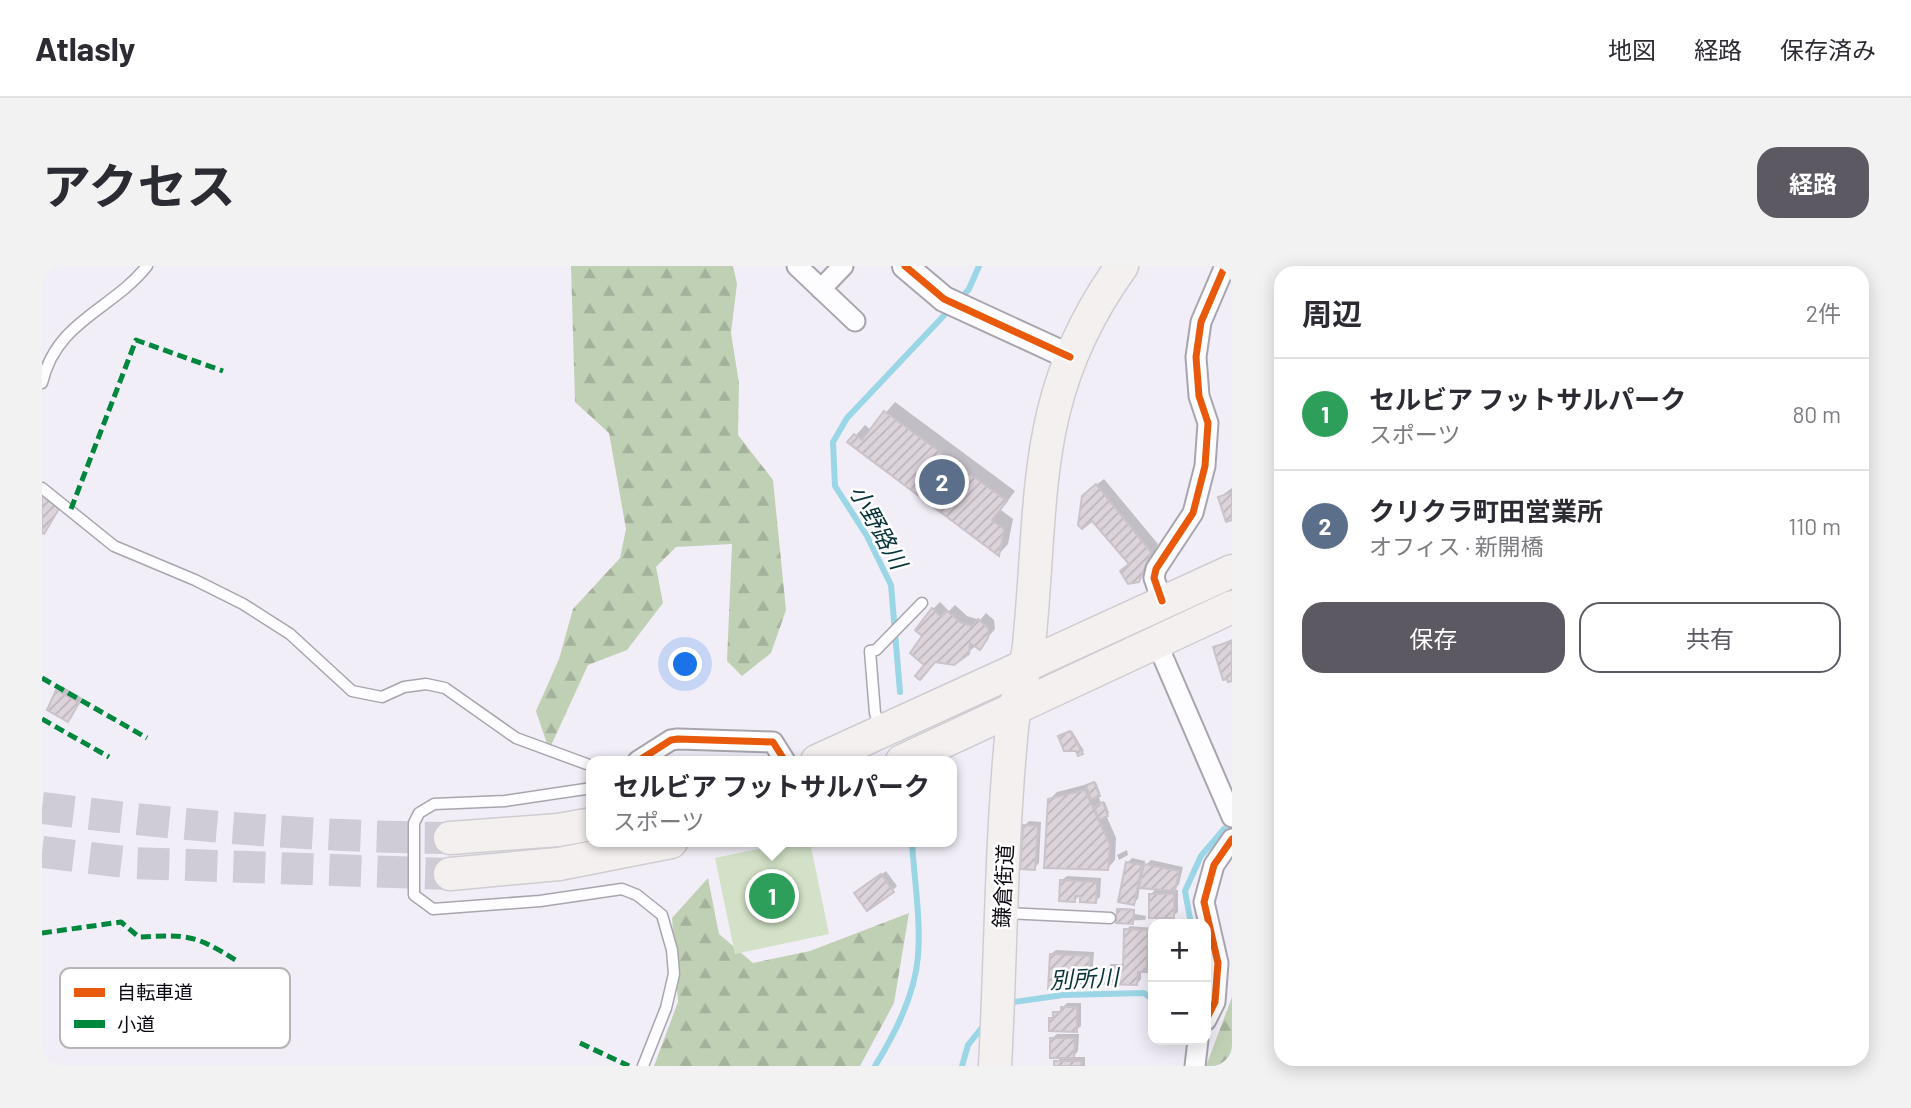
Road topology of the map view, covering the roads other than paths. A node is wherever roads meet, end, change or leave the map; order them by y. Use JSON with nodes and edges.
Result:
{"nodes":[{"id":1,"x":147,"y":266,"type":"edge"},
{"id":2,"x":797,"y":266,"type":"edge"},
{"id":3,"x":843,"y":266,"type":"edge"},
{"id":4,"x":905,"y":266,"type":"edge"},
{"id":5,"x":1122,"y":266,"type":"edge"},
{"id":6,"x":1225,"y":266,"type":"edge"},
{"id":7,"x":821,"y":289,"type":"junction"},
{"id":8,"x":855,"y":321,"type":"dead end"},
{"id":9,"x":1070,"y":357,"type":"junction"},
{"id":10,"x":43,"y":370,"type":"edge"},
{"id":11,"x":42,"y":383,"type":"edge"},
{"id":12,"x":42,"y":488,"type":"edge"},
{"id":13,"x":1232,"y":571,"type":"edge"},
{"id":14,"x":1162,"y":601,"type":"junction"},
{"id":15,"x":922,"y":603,"type":"dead end"},
{"id":16,"x":1232,"y":607,"type":"edge"},
{"id":17,"x":1156,"y":641,"type":"junction"},
{"id":18,"x":1027,"y":664,"type":"junction"},
{"id":19,"x":1016,"y":707,"type":"junction"},
{"id":20,"x":883,"y":733,"type":"junction"},
{"id":21,"x":646,"y":756,"type":"edge"},
{"id":22,"x":782,"y":756,"type":"edge"},
{"id":23,"x":829,"y":756,"type":"edge"},
{"id":24,"x":913,"y":756,"type":"edge"},
{"id":25,"x":586,"y":764,"type":"edge"},
{"id":26,"x":586,"y":789,"type":"edge"},
{"id":27,"x":1232,"y":817,"type":"edge"},
{"id":28,"x":586,"y":825,"type":"edge"},
{"id":29,"x":450,"y":838,"type":"tunnel mouth"},
{"id":30,"x":1232,"y":839,"type":"edge"},
{"id":31,"x":646,"y":847,"type":"edge"},
{"id":32,"x":450,"y":874,"type":"tunnel mouth"},
{"id":33,"x":1003,"y":912,"type":"junction"},
{"id":34,"x":1110,"y":918,"type":"dead end"},
{"id":35,"x":1211,"y":1009,"type":"edge"},
{"id":36,"x":1197,"y":1045,"type":"edge"},
{"id":37,"x":643,"y":1066,"type":"edge"},
{"id":38,"x":995,"y":1066,"type":"edge"},
{"id":39,"x":1195,"y":1066,"type":"edge"}],
"edges":[{"from":1,"to":10,"type":"lane"},
{"from":2,"to":7,"type":"street"},
{"from":3,"to":7,"type":"street"},
{"from":4,"to":9,"type":"street"},
{"from":5,"to":9,"type":"main road","name":"鎌倉街道"},
{"from":6,"to":14,"type":"street"},
{"from":7,"to":8,"type":"street"},
{"from":9,"to":18,"type":"main road","name":"鎌倉街道"},
{"from":10,"to":11,"type":"lane"},
{"from":12,"to":25,"type":"lane"},
{"from":13,"to":14,"type":"main road"},
{"from":14,"to":18,"type":"main road"},
{"from":15,"to":20,"type":"lane"},
{"from":16,"to":17,"type":"main road"},
{"from":17,"to":19,"type":"main road"},
{"from":17,"to":27,"type":"street"},
{"from":18,"to":19,"type":"main road","name":"鎌倉街道"},
{"from":18,"to":20,"type":"main road"},
{"from":19,"to":24,"type":"main road"},
{"from":19,"to":33,"type":"main road","name":"鎌倉街道"},
{"from":20,"to":23,"type":"main road"},
{"from":21,"to":22,"type":"street"},
{"from":26,"to":37,"type":"lane"},
{"from":28,"to":29,"type":"main road"},
{"from":30,"to":35,"type":"street"},
{"from":31,"to":32,"type":"main road"},
{"from":33,"to":34,"type":"lane"},
{"from":33,"to":38,"type":"main road","name":"鎌倉街道"},
{"from":36,"to":39,"type":"street"}]}
